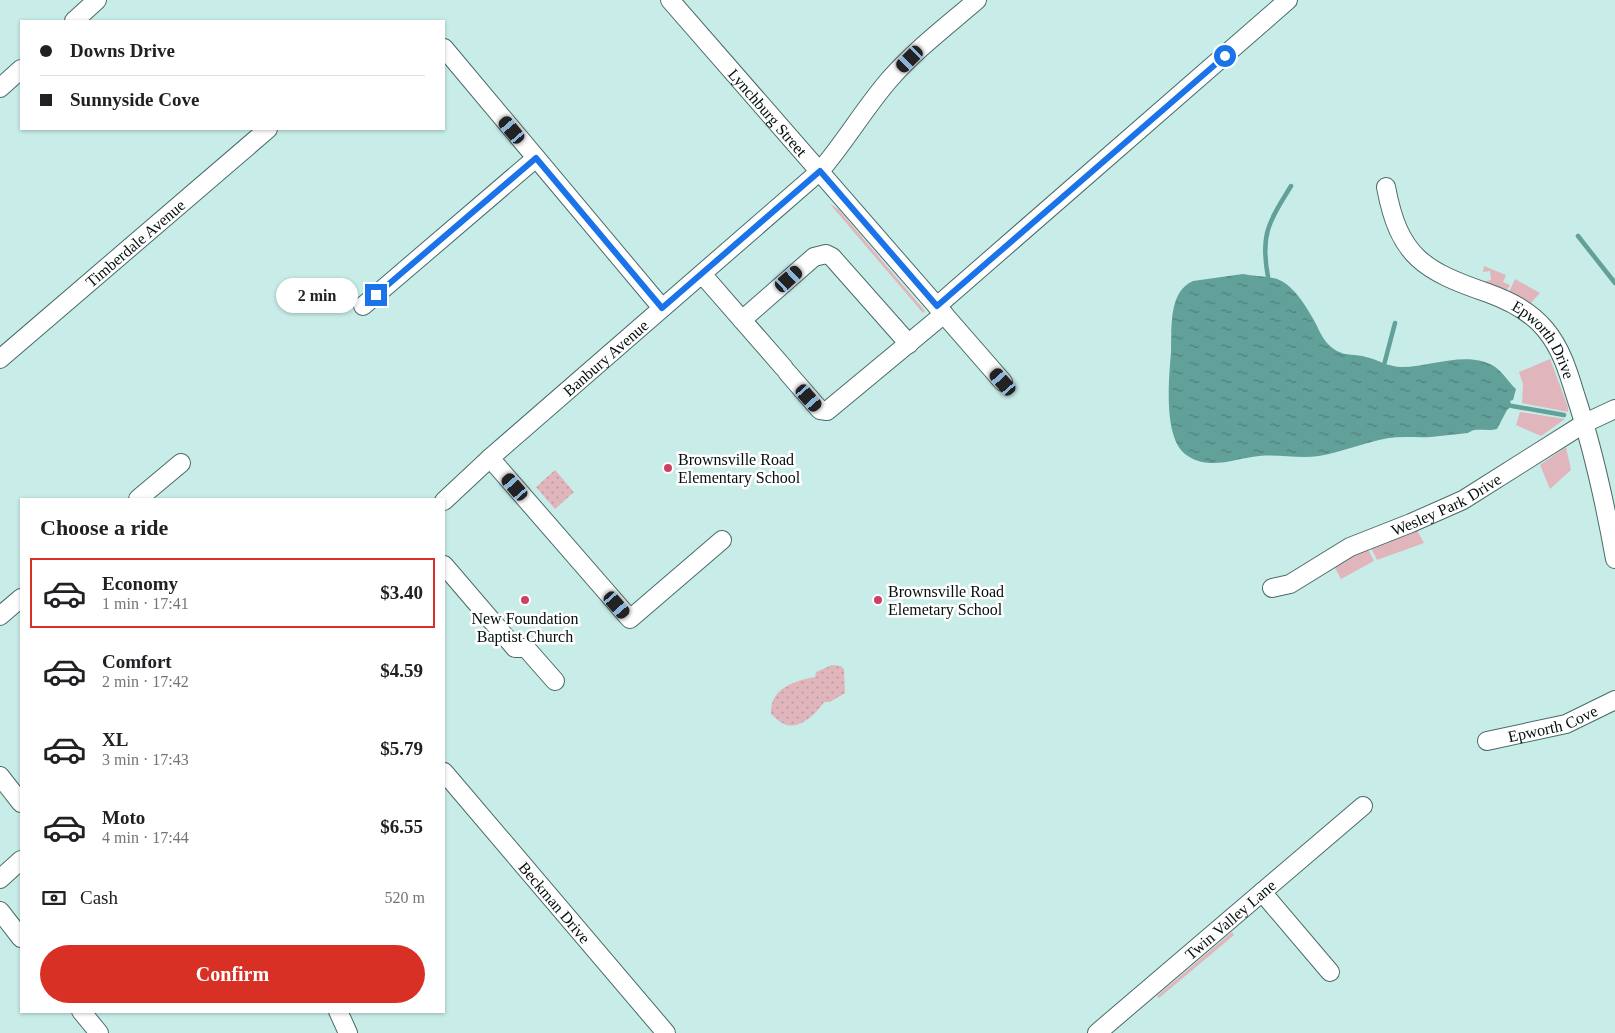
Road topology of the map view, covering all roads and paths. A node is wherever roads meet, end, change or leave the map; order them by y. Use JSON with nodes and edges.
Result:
{"nodes":[{"id":1,"x":97,"y":0,"type":"edge"},
{"id":2,"x":670,"y":0,"type":"edge"},
{"id":3,"x":976,"y":0,"type":"edge"},
{"id":4,"x":1288,"y":0,"type":"edge"},
{"id":5,"x":75,"y":20,"type":"edge"},
{"id":6,"x":445,"y":49,"type":"edge"},
{"id":7,"x":20,"y":70,"type":"edge"},
{"id":8,"x":0,"y":88,"type":"edge"},
{"id":9,"x":267,"y":130,"type":"edge"},
{"id":10,"x":536,"y":158,"type":"junction"},
{"id":11,"x":820,"y":171,"type":"junction"},
{"id":12,"x":1386,"y":188,"type":"dead end"},
{"id":13,"x":702,"y":274,"type":"junction"},
{"id":14,"x":363,"y":306,"type":"dead end"},
{"id":15,"x":662,"y":308,"type":"junction"},
{"id":16,"x":941,"y":310,"type":"junction"},
{"id":17,"x":742,"y":320,"type":"junction"},
{"id":18,"x":909,"y":344,"type":"junction"},
{"id":19,"x":0,"y":358,"type":"edge"},
{"id":20,"x":1003,"y":382,"type":"dead end"},
{"id":21,"x":1615,"y":408,"type":"edge"},
{"id":22,"x":1585,"y":423,"type":"junction"},
{"id":23,"x":490,"y":458,"type":"junction"},
{"id":24,"x":180,"y":463,"type":"dead end"},
{"id":25,"x":1608,"y":485,"type":"edge"},
{"id":26,"x":139,"y":498,"type":"edge"},
{"id":27,"x":445,"y":500,"type":"edge"},
{"id":28,"x":722,"y":540,"type":"dead end"},
{"id":29,"x":1615,"y":559,"type":"edge"},
{"id":30,"x":445,"y":565,"type":"edge"},
{"id":31,"x":1272,"y":588,"type":"dead end"},
{"id":32,"x":20,"y":599,"type":"edge"},
{"id":33,"x":0,"y":616,"type":"edge"},
{"id":34,"x":555,"y":681,"type":"dead end"},
{"id":35,"x":1615,"y":700,"type":"edge"},
{"id":36,"x":1487,"y":741,"type":"dead end"},
{"id":37,"x":0,"y":776,"type":"edge"},
{"id":38,"x":445,"y":777,"type":"edge"},
{"id":39,"x":20,"y":802,"type":"edge"},
{"id":40,"x":1363,"y":806,"type":"dead end"},
{"id":41,"x":20,"y":861,"type":"edge"},
{"id":42,"x":0,"y":879,"type":"edge"},
{"id":43,"x":1262,"y":892,"type":"junction"},
{"id":44,"x":0,"y":911,"type":"edge"},
{"id":45,"x":20,"y":937,"type":"edge"},
{"id":46,"x":1330,"y":972,"type":"dead end"},
{"id":47,"x":83,"y":1013,"type":"edge"},
{"id":48,"x":339,"y":1013,"type":"edge"},
{"id":49,"x":99,"y":1033,"type":"edge"},
{"id":50,"x":348,"y":1033,"type":"edge"},
{"id":51,"x":666,"y":1033,"type":"edge"},
{"id":52,"x":1096,"y":1033,"type":"edge"}],
"edges":[{"from":1,"to":5,"type":"street"},
{"from":2,"to":11,"type":"street","name":"Lynchburg Street"},
{"from":3,"to":11,"type":"street","name":"Banbury Avenue"},
{"from":4,"to":16,"type":"street"},
{"from":6,"to":10,"type":"street"},
{"from":7,"to":8,"type":"street"},
{"from":9,"to":19,"type":"street","name":"Timberdale Avenue"},
{"from":10,"to":14,"type":"street"},
{"from":10,"to":15,"type":"street"},
{"from":11,"to":13,"type":"street","name":"Banbury Avenue"},
{"from":11,"to":16,"type":"street","name":"Lynchburg Street"},
{"from":12,"to":22,"type":"street","name":"Epworth Drive"},
{"from":13,"to":15,"type":"street","name":"Banbury Avenue"},
{"from":13,"to":17,"type":"street"},
{"from":15,"to":23,"type":"street","name":"Banbury Avenue"},
{"from":16,"to":18,"type":"street"},
{"from":16,"to":20,"type":"street","name":"Lynchburg Street"},
{"from":17,"to":18,"type":"street"},
{"from":17,"to":18,"type":"street"},
{"from":21,"to":22,"type":"street","name":"Wesley Park Drive"},
{"from":22,"to":25,"type":"street","name":"Epworth Drive"},
{"from":22,"to":31,"type":"street","name":"Wesley Park Drive"},
{"from":23,"to":27,"type":"street","name":"Banbury Avenue"},
{"from":23,"to":28,"type":"street"},
{"from":24,"to":26,"type":"street"},
{"from":25,"to":29,"type":"street","name":"Epworth Drive"},
{"from":30,"to":34,"type":"street"},
{"from":32,"to":33,"type":"street"},
{"from":35,"to":36,"type":"street","name":"Epworth Cove"},
{"from":37,"to":39,"type":"street"},
{"from":38,"to":51,"type":"street","name":"Beckman Drive"},
{"from":40,"to":43,"type":"street","name":"Twin Valley Lane"},
{"from":41,"to":42,"type":"street"},
{"from":43,"to":46,"type":"street"},
{"from":43,"to":52,"type":"street","name":"Twin Valley Lane"},
{"from":44,"to":45,"type":"street"},
{"from":47,"to":49,"type":"street"},
{"from":48,"to":50,"type":"street"}]}
